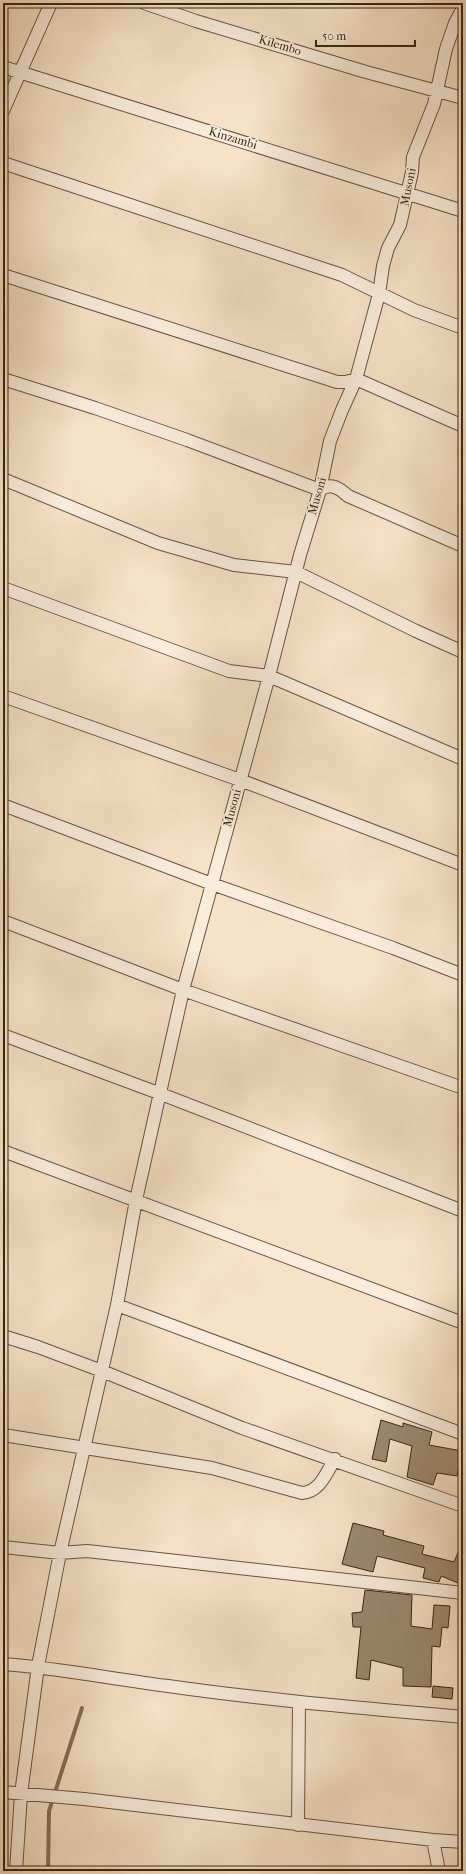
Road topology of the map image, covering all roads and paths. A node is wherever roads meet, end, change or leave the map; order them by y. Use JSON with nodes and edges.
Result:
{"nodes":[{"id":1,"x":51,"y":3,"type":"edge"},
{"id":2,"x":144,"y":3,"type":"edge"},
{"id":3,"x":463,"y":8,"type":"edge"},
{"id":4,"x":3,"y":67,"type":"edge"},
{"id":5,"x":20,"y":72,"type":"junction"},
{"id":6,"x":436,"y":89,"type":"junction"},
{"id":7,"x":463,"y":98,"type":"edge"},
{"id":8,"x":3,"y":111,"type":"edge"},
{"id":9,"x":3,"y":163,"type":"edge"},
{"id":10,"x":406,"y":192,"type":"junction"},
{"id":11,"x":463,"y":211,"type":"edge"},
{"id":12,"x":3,"y":275,"type":"edge"},
{"id":13,"x":379,"y":294,"type":"junction"},
{"id":14,"x":463,"y":328,"type":"edge"},
{"id":15,"x":3,"y":379,"type":"edge"},
{"id":16,"x":356,"y":379,"type":"junction"},
{"id":17,"x":463,"y":426,"type":"edge"},
{"id":18,"x":3,"y":479,"type":"edge"},
{"id":19,"x":320,"y":490,"type":"junction"},
{"id":20,"x":463,"y":546,"type":"edge"},
{"id":21,"x":296,"y":572,"type":"junction"},
{"id":22,"x":3,"y":588,"type":"edge"},
{"id":23,"x":463,"y":652,"type":"edge"},
{"id":24,"x":269,"y":676,"type":"junction"},
{"id":25,"x":3,"y":696,"type":"edge"},
{"id":26,"x":463,"y":759,"type":"edge"},
{"id":27,"x":240,"y":780,"type":"junction"},
{"id":28,"x":3,"y":805,"type":"edge"},
{"id":29,"x":463,"y":865,"type":"edge"},
{"id":30,"x":212,"y":884,"type":"junction"},
{"id":31,"x":3,"y":921,"type":"edge"},
{"id":32,"x":463,"y":975,"type":"edge"},
{"id":33,"x":183,"y":990,"type":"junction"},
{"id":34,"x":3,"y":1035,"type":"edge"},
{"id":35,"x":463,"y":1088,"type":"edge"},
{"id":36,"x":161,"y":1094,"type":"junction"},
{"id":37,"x":3,"y":1151,"type":"edge"},
{"id":38,"x":136,"y":1200,"type":"junction"},
{"id":39,"x":463,"y":1211,"type":"edge"},
{"id":40,"x":117,"y":1305,"type":"junction"},
{"id":41,"x":463,"y":1323,"type":"edge"},
{"id":42,"x":3,"y":1336,"type":"edge"},
{"id":43,"x":102,"y":1371,"type":"junction"},
{"id":44,"x":463,"y":1434,"type":"edge"},
{"id":45,"x":3,"y":1435,"type":"edge"},
{"id":46,"x":84,"y":1448,"type":"junction"},
{"id":47,"x":335,"y":1460,"type":"junction"},
{"id":48,"x":463,"y":1506,"type":"edge"},
{"id":49,"x":3,"y":1547,"type":"edge"},
{"id":50,"x":60,"y":1553,"type":"junction"},
{"id":51,"x":463,"y":1593,"type":"edge"},
{"id":52,"x":3,"y":1664,"type":"edge"},
{"id":53,"x":38,"y":1666,"type":"junction"},
{"id":54,"x":299,"y":1703,"type":"junction"},
{"id":55,"x":463,"y":1717,"type":"edge"},
{"id":56,"x":3,"y":1792,"type":"edge"},
{"id":57,"x":21,"y":1794,"type":"junction"},
{"id":58,"x":298,"y":1824,"type":"junction"},
{"id":59,"x":433,"y":1840,"type":"junction"},
{"id":60,"x":463,"y":1842,"type":"edge"},
{"id":61,"x":16,"y":1871,"type":"edge"},
{"id":62,"x":439,"y":1871,"type":"edge"}],
"edges":[{"from":1,"to":5,"type":"street"},
{"from":2,"to":6,"type":"street","name":"Kilembo"},
{"from":3,"to":6,"type":"street","name":"Musoni"},
{"from":4,"to":5,"type":"street","name":"Kinzambi"},
{"from":5,"to":8,"type":"street"},
{"from":5,"to":10,"type":"street","name":"Kinzambi"},
{"from":6,"to":7,"type":"street","name":"Kilembo"},
{"from":6,"to":10,"type":"street","name":"Musoni"},
{"from":9,"to":13,"type":"street"},
{"from":10,"to":11,"type":"street","name":"Kinzambi"},
{"from":10,"to":13,"type":"street","name":"Musoni"},
{"from":12,"to":16,"type":"street"},
{"from":13,"to":14,"type":"street"},
{"from":13,"to":16,"type":"street","name":"Musoni"},
{"from":15,"to":19,"type":"street"},
{"from":16,"to":17,"type":"street"},
{"from":16,"to":19,"type":"street","name":"Musoni"},
{"from":18,"to":21,"type":"street"},
{"from":19,"to":20,"type":"street"},
{"from":19,"to":21,"type":"street","name":"Musoni"},
{"from":21,"to":23,"type":"street"},
{"from":21,"to":24,"type":"street","name":"Musoni"},
{"from":22,"to":24,"type":"street"},
{"from":24,"to":26,"type":"street"},
{"from":24,"to":27,"type":"street","name":"Musoni"},
{"from":25,"to":27,"type":"street"},
{"from":27,"to":29,"type":"street"},
{"from":27,"to":30,"type":"street","name":"Musoni"},
{"from":28,"to":30,"type":"street"},
{"from":30,"to":32,"type":"street"},
{"from":30,"to":33,"type":"street","name":"Musoni"},
{"from":31,"to":33,"type":"street"},
{"from":33,"to":35,"type":"street"},
{"from":33,"to":36,"type":"street","name":"Musoni"},
{"from":34,"to":36,"type":"street"},
{"from":36,"to":38,"type":"street","name":"Musoni"},
{"from":36,"to":39,"type":"street"},
{"from":37,"to":38,"type":"street"},
{"from":38,"to":40,"type":"street","name":"Musoni"},
{"from":38,"to":41,"type":"street"},
{"from":40,"to":43,"type":"street","name":"Musoni"},
{"from":40,"to":44,"type":"street"},
{"from":42,"to":43,"type":"street"},
{"from":43,"to":46,"type":"street","name":"Musoni"},
{"from":43,"to":47,"type":"street"},
{"from":45,"to":46,"type":"street"},
{"from":46,"to":47,"type":"street"},
{"from":46,"to":50,"type":"street","name":"Musoni"},
{"from":47,"to":48,"type":"street"},
{"from":49,"to":50,"type":"street"},
{"from":50,"to":51,"type":"street"},
{"from":50,"to":53,"type":"street","name":"Musoni"},
{"from":52,"to":53,"type":"street"},
{"from":53,"to":54,"type":"street"},
{"from":53,"to":57,"type":"street","name":"Musoni"},
{"from":54,"to":55,"type":"street"},
{"from":54,"to":58,"type":"street"},
{"from":56,"to":57,"type":"street"},
{"from":57,"to":58,"type":"street"},
{"from":57,"to":61,"type":"street","name":"Musoni"},
{"from":58,"to":59,"type":"street"},
{"from":59,"to":60,"type":"street"},
{"from":59,"to":62,"type":"street"}]}
